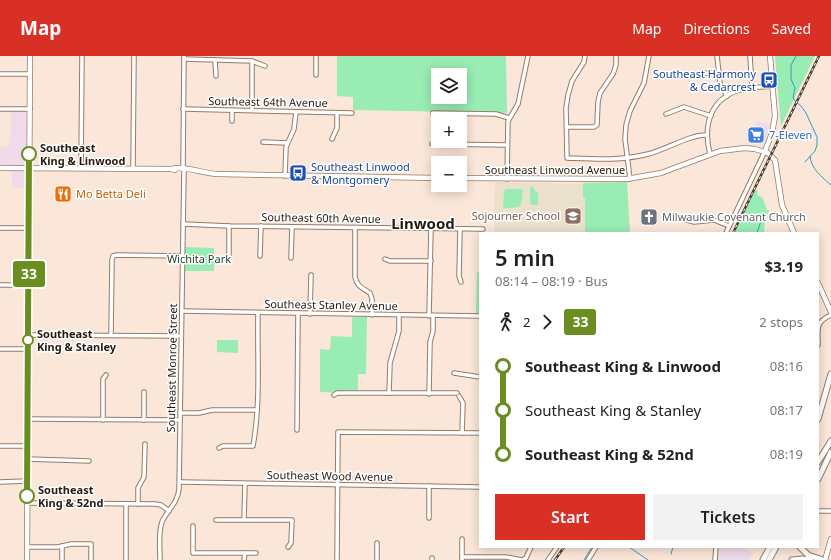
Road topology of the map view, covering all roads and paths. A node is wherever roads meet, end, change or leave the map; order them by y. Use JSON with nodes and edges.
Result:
{"nodes":[{"id":1,"x":30,"y":56,"type":"edge"},
{"id":2,"x":82,"y":56,"type":"edge"},
{"id":3,"x":134,"y":56,"type":"edge"},
{"id":4,"x":316,"y":56,"type":"edge"},
{"id":5,"x":528,"y":56,"type":"edge"},
{"id":6,"x":585,"y":56,"type":"edge"},
{"id":7,"x":616,"y":56,"type":"edge"},
{"id":8,"x":650,"y":56,"type":"edge"},
{"id":9,"x":717,"y":56,"type":"edge"},
{"id":10,"x":750,"y":56,"type":"edge"},
{"id":11,"x":770,"y":56,"type":"edge"},
{"id":12,"x":184,"y":58,"type":"edge"},
{"id":13,"x":215,"y":60,"type":"junction"},
{"id":14,"x":252,"y":61,"type":"junction"},
{"id":15,"x":265,"y":66,"type":"dead end"},
{"id":16,"x":719,"y":72,"type":"junction"},
{"id":17,"x":0,"y":74,"type":"edge"},
{"id":18,"x":30,"y":74,"type":"junction"},
{"id":19,"x":316,"y":75,"type":"dead end"},
{"id":20,"x":216,"y":76,"type":"dead end"},
{"id":21,"x":680,"y":76,"type":"dead end"},
{"id":22,"x":773,"y":86,"type":"junction"},
{"id":23,"x":752,"y":87,"type":"junction"},
{"id":24,"x":727,"y":96,"type":"junction"},
{"id":25,"x":0,"y":109,"type":"edge"},
{"id":26,"x":30,"y":109,"type":"junction"},
{"id":27,"x":183,"y":109,"type":"junction"},
{"id":28,"x":232,"y":110,"type":"junction"},
{"id":29,"x":252,"y":110,"type":"junction"},
{"id":30,"x":296,"y":112,"type":"junction"},
{"id":31,"x":337,"y":112,"type":"junction"},
{"id":32,"x":352,"y":113,"type":"dead end"},
{"id":33,"x":467,"y":114,"type":"edge"},
{"id":34,"x":666,"y":114,"type":"dead end"},
{"id":35,"x":711,"y":116,"type":"junction"},
{"id":36,"x":509,"y":118,"type":"junction"},
{"id":37,"x":232,"y":121,"type":"dead end"},
{"id":38,"x":567,"y":126,"type":"junction"},
{"id":39,"x":707,"y":135,"type":"junction"},
{"id":40,"x":332,"y":140,"type":"dead end"},
{"id":41,"x":263,"y":142,"type":"dead end"},
{"id":42,"x":287,"y":143,"type":"junction"},
{"id":43,"x":467,"y":144,"type":"edge"},
{"id":44,"x":507,"y":145,"type":"junction"},
{"id":45,"x":765,"y":151,"type":"junction"},
{"id":46,"x":710,"y":154,"type":"junction"},
{"id":47,"x":627,"y":158,"type":"junction"},
{"id":48,"x":0,"y":168,"type":"edge"},
{"id":49,"x":29,"y":168,"type":"junction"},
{"id":50,"x":81,"y":168,"type":"junction"},
{"id":51,"x":133,"y":168,"type":"junction"},
{"id":52,"x":183,"y":170,"type":"junction"},
{"id":53,"x":286,"y":176,"type":"junction"},
{"id":54,"x":431,"y":178,"type":"edge"},
{"id":55,"x":467,"y":178,"type":"edge"},
{"id":56,"x":506,"y":179,"type":"junction"},
{"id":57,"x":630,"y":179,"type":"junction"},
{"id":58,"x":687,"y":220,"type":"dead end"},
{"id":59,"x":183,"y":224,"type":"junction"},
{"id":60,"x":229,"y":226,"type":"junction"},
{"id":61,"x":261,"y":226,"type":"junction"},
{"id":62,"x":292,"y":226,"type":"junction"},
{"id":63,"x":729,"y":226,"type":"junction"},
{"id":64,"x":0,"y":228,"type":"edge"},
{"id":65,"x":29,"y":228,"type":"junction"},
{"id":66,"x":355,"y":228,"type":"junction"},
{"id":67,"x":431,"y":229,"type":"junction"},
{"id":68,"x":460,"y":229,"type":"junction"},
{"id":69,"x":483,"y":229,"type":"dead end"},
{"id":70,"x":726,"y":232,"type":"edge"},
{"id":71,"x":794,"y":232,"type":"edge"},
{"id":72,"x":229,"y":255,"type":"dead end"},
{"id":73,"x":183,"y":256,"type":"junction"},
{"id":74,"x":260,"y":256,"type":"dead end"},
{"id":75,"x":291,"y":258,"type":"dead end"},
{"id":76,"x":385,"y":259,"type":"dead end"},
{"id":77,"x":431,"y":261,"type":"junction"},
{"id":78,"x":311,"y":275,"type":"dead end"},
{"id":79,"x":461,"y":282,"type":"dead end"},
{"id":80,"x":0,"y":285,"type":"edge"},
{"id":81,"x":29,"y":285,"type":"junction"},
{"id":82,"x":819,"y":285,"type":"edge"},
{"id":83,"x":182,"y":311,"type":"junction"},
{"id":84,"x":831,"y":312,"type":"edge"},
{"id":85,"x":258,"y":313,"type":"junction"},
{"id":86,"x":298,"y":313,"type":"junction"},
{"id":87,"x":310,"y":314,"type":"junction"},
{"id":88,"x":372,"y":314,"type":"junction"},
{"id":89,"x":399,"y":315,"type":"junction"},
{"id":90,"x":431,"y":316,"type":"junction"},
{"id":91,"x":479,"y":316,"type":"edge"},
{"id":92,"x":831,"y":316,"type":"edge"},
{"id":93,"x":819,"y":323,"type":"edge"},
{"id":94,"x":28,"y":335,"type":"junction"},
{"id":95,"x":111,"y":336,"type":"junction"},
{"id":96,"x":181,"y":336,"type":"junction"},
{"id":97,"x":0,"y":349,"type":"edge"},
{"id":98,"x":28,"y":349,"type":"junction"},
{"id":99,"x":454,"y":373,"type":"dead end"},
{"id":100,"x":831,"y":374,"type":"edge"},
{"id":101,"x":106,"y":375,"type":"dead end"},
{"id":102,"x":479,"y":377,"type":"edge"},
{"id":103,"x":144,"y":392,"type":"dead end"},
{"id":104,"x":389,"y":393,"type":"junction"},
{"id":105,"x":429,"y":394,"type":"junction"},
{"id":106,"x":334,"y":395,"type":"dead end"},
{"id":107,"x":257,"y":410,"type":"junction"},
{"id":108,"x":180,"y":413,"type":"junction"},
{"id":109,"x":819,"y":416,"type":"edge"},
{"id":110,"x":28,"y":419,"type":"junction"},
{"id":111,"x":103,"y":420,"type":"junction"},
{"id":112,"x":144,"y":420,"type":"junction"},
{"id":113,"x":179,"y":420,"type":"junction"},
{"id":114,"x":297,"y":430,"type":"dead end"},
{"id":115,"x":462,"y":433,"type":"junction"},
{"id":116,"x":479,"y":433,"type":"edge"},
{"id":117,"x":831,"y":441,"type":"edge"},
{"id":118,"x":145,"y":444,"type":"dead end"},
{"id":119,"x":0,"y":446,"type":"edge"},
{"id":120,"x":27,"y":446,"type":"junction"},
{"id":121,"x":219,"y":448,"type":"dead end"},
{"id":122,"x":831,"y":451,"type":"edge"},
{"id":123,"x":27,"y":459,"type":"junction"},
{"id":124,"x":819,"y":460,"type":"edge"},
{"id":125,"x":89,"y":461,"type":"dead end"},
{"id":126,"x":819,"y":470,"type":"edge"},
{"id":127,"x":819,"y":477,"type":"edge"},
{"id":128,"x":27,"y":481,"type":"junction"},
{"id":129,"x":0,"y":482,"type":"edge"},
{"id":130,"x":180,"y":482,"type":"junction"},
{"id":131,"x":245,"y":484,"type":"junction"},
{"id":132,"x":337,"y":485,"type":"junction"},
{"id":133,"x":429,"y":486,"type":"junction"},
{"id":134,"x":479,"y":487,"type":"edge"},
{"id":135,"x":27,"y":503,"type":"junction"},
{"id":136,"x":126,"y":504,"type":"junction"},
{"id":137,"x":138,"y":504,"type":"junction"},
{"id":138,"x":169,"y":511,"type":"junction"},
{"id":139,"x":819,"y":511,"type":"edge"},
{"id":140,"x":831,"y":511,"type":"edge"},
{"id":141,"x":429,"y":518,"type":"dead end"},
{"id":142,"x":216,"y":520,"type":"dead end"},
{"id":143,"x":244,"y":520,"type":"junction"},
{"id":144,"x":193,"y":526,"type":"dead end"},
{"id":145,"x":462,"y":539,"type":"dead end"},
{"id":146,"x":831,"y":539,"type":"edge"},
{"id":147,"x":378,"y":543,"type":"dead end"},
{"id":148,"x":62,"y":546,"type":"junction"},
{"id":149,"x":27,"y":547,"type":"junction"},
{"id":150,"x":288,"y":547,"type":"dead end"},
{"id":151,"x":531,"y":548,"type":"edge"},
{"id":152,"x":556,"y":548,"type":"edge"},
{"id":153,"x":595,"y":548,"type":"edge"},
{"id":154,"x":716,"y":548,"type":"edge"},
{"id":155,"x":770,"y":548,"type":"edge"},
{"id":156,"x":775,"y":548,"type":"edge"},
{"id":157,"x":801,"y":548,"type":"edge"},
{"id":158,"x":244,"y":553,"type":"junction"},
{"id":159,"x":256,"y":553,"type":"dead end"},
{"id":160,"x":462,"y":559,"type":"edge"},
{"id":161,"x":27,"y":560,"type":"edge"},
{"id":162,"x":62,"y":560,"type":"edge"},
{"id":163,"x":91,"y":560,"type":"edge"},
{"id":164,"x":126,"y":560,"type":"edge"},
{"id":165,"x":160,"y":560,"type":"edge"},
{"id":166,"x":244,"y":560,"type":"edge"},
{"id":167,"x":336,"y":560,"type":"edge"},
{"id":168,"x":377,"y":560,"type":"edge"},
{"id":169,"x":548,"y":560,"type":"edge"},
{"id":170,"x":588,"y":560,"type":"edge"},
{"id":171,"x":715,"y":560,"type":"edge"},
{"id":172,"x":763,"y":560,"type":"edge"},
{"id":173,"x":769,"y":560,"type":"edge"},
{"id":174,"x":792,"y":560,"type":"edge"},
{"id":175,"x":811,"y":560,"type":"edge"},
{"id":176,"x":824,"y":560,"type":"edge"}],
"edges":[{"from":1,"to":18,"type":"main road"},
{"from":2,"to":50,"type":"street"},
{"from":3,"to":51,"type":"street"},
{"from":4,"to":19,"type":"street"},
{"from":5,"to":36,"type":"street"},
{"from":6,"to":38,"type":"street"},
{"from":7,"to":38,"type":"street"},
{"from":8,"to":47,"type":"street"},
{"from":9,"to":16,"type":"street"},
{"from":10,"to":23,"type":"street"},
{"from":11,"to":22,"type":"main road"},
{"from":12,"to":13,"type":"street"},
{"from":12,"to":27,"type":"street","name":"Southeast Monroe Street"},
{"from":13,"to":14,"type":"street"},
{"from":13,"to":20,"type":"street"},
{"from":14,"to":15,"type":"street"},
{"from":14,"to":29,"type":"street"},
{"from":16,"to":21,"type":"street"},
{"from":16,"to":24,"type":"street"},
{"from":17,"to":18,"type":"street"},
{"from":18,"to":26,"type":"main road"},
{"from":22,"to":23,"type":"street"},
{"from":22,"to":45,"type":"main road"},
{"from":23,"to":24,"type":"street"},
{"from":24,"to":35,"type":"street"},
{"from":25,"to":26,"type":"street"},
{"from":26,"to":49,"type":"main road"},
{"from":27,"to":28,"type":"street","name":"Southeast 64th Avenue"},
{"from":27,"to":52,"type":"street","name":"Southeast Monroe Street"},
{"from":28,"to":29,"type":"street","name":"Southeast 64th Avenue"},
{"from":28,"to":37,"type":"street"},
{"from":29,"to":30,"type":"street","name":"Southeast 64th Avenue"},
{"from":30,"to":31,"type":"street","name":"Southeast 64th Avenue"},
{"from":30,"to":42,"type":"street"},
{"from":31,"to":32,"type":"street","name":"Southeast 64th Avenue"},
{"from":31,"to":40,"type":"street"},
{"from":33,"to":36,"type":"street"},
{"from":34,"to":35,"type":"street"},
{"from":35,"to":39,"type":"street"},
{"from":36,"to":44,"type":"street"},
{"from":38,"to":47,"type":"street"},
{"from":39,"to":46,"type":"street"},
{"from":39,"to":47,"type":"street"},
{"from":41,"to":42,"type":"street"},
{"from":42,"to":53,"type":"street"},
{"from":43,"to":44,"type":"street"},
{"from":44,"to":56,"type":"street"},
{"from":45,"to":46,"type":"main road","name":"Southeast Linwood Avenue"},
{"from":45,"to":63,"type":"street"},
{"from":45,"to":71,"type":"main road"},
{"from":46,"to":57,"type":"main road","name":"Southeast Linwood Avenue"},
{"from":47,"to":57,"type":"street"},
{"from":48,"to":49,"type":"main road"},
{"from":49,"to":50,"type":"main road"},
{"from":49,"to":65,"type":"main road"},
{"from":50,"to":51,"type":"main road"},
{"from":51,"to":52,"type":"main road"},
{"from":52,"to":53,"type":"main road"},
{"from":52,"to":59,"type":"street","name":"Southeast Monroe Street"},
{"from":53,"to":54,"type":"main road"},
{"from":55,"to":56,"type":"main road","name":"Southeast Linwood Avenue"},
{"from":56,"to":57,"type":"main road","name":"Southeast Linwood Avenue"},
{"from":58,"to":63,"type":"street"},
{"from":59,"to":60,"type":"street","name":"Southeast 60th Avenue"},
{"from":59,"to":73,"type":"street","name":"Southeast Monroe Street"},
{"from":60,"to":61,"type":"street","name":"Southeast 60th Avenue"},
{"from":60,"to":72,"type":"street"},
{"from":61,"to":62,"type":"street","name":"Southeast 60th Avenue"},
{"from":61,"to":74,"type":"street"},
{"from":62,"to":66,"type":"street","name":"Southeast 60th Avenue"},
{"from":62,"to":75,"type":"street"},
{"from":63,"to":70,"type":"street"},
{"from":64,"to":65,"type":"street"},
{"from":65,"to":81,"type":"main road"},
{"from":66,"to":67,"type":"street","name":"Southeast 60th Avenue"},
{"from":66,"to":88,"type":"street"},
{"from":67,"to":68,"type":"street","name":"Southeast 60th Avenue"},
{"from":67,"to":77,"type":"street"},
{"from":68,"to":69,"type":"street","name":"Southeast 60th Avenue"},
{"from":68,"to":79,"type":"street"},
{"from":73,"to":83,"type":"street","name":"Southeast Monroe Street"},
{"from":73,"to":95,"type":"street"},
{"from":76,"to":77,"type":"street"},
{"from":77,"to":90,"type":"street"},
{"from":78,"to":87,"type":"street"},
{"from":80,"to":81,"type":"street"},
{"from":81,"to":94,"type":"main road"},
{"from":82,"to":84,"type":"main road"},
{"from":83,"to":85,"type":"street","name":"Southeast Stanley Avenue"},
{"from":83,"to":96,"type":"street","name":"Southeast Monroe Street"},
{"from":85,"to":86,"type":"street","name":"Southeast Stanley Avenue"},
{"from":85,"to":107,"type":"street"},
{"from":86,"to":87,"type":"street","name":"Southeast Stanley Avenue"},
{"from":86,"to":114,"type":"street"},
{"from":87,"to":88,"type":"street","name":"Southeast Stanley Avenue"},
{"from":88,"to":89,"type":"street","name":"Southeast Stanley Avenue"},
{"from":89,"to":90,"type":"street","name":"Southeast Stanley Avenue"},
{"from":89,"to":104,"type":"street"},
{"from":90,"to":91,"type":"street","name":"Southeast Stanley Avenue"},
{"from":90,"to":105,"type":"street"},
{"from":92,"to":93,"type":"street"},
{"from":94,"to":95,"type":"street"},
{"from":94,"to":98,"type":"main road"},
{"from":95,"to":96,"type":"street"},
{"from":96,"to":108,"type":"street","name":"Southeast Monroe Street"},
{"from":97,"to":98,"type":"street"},
{"from":98,"to":110,"type":"main road"},
{"from":99,"to":102,"type":"street"},
{"from":100,"to":109,"type":"highway"},
{"from":101,"to":111,"type":"street"},
{"from":103,"to":112,"type":"street"},
{"from":104,"to":105,"type":"street"},
{"from":104,"to":106,"type":"street"},
{"from":105,"to":115,"type":"street"},
{"from":107,"to":108,"type":"street"},
{"from":107,"to":121,"type":"street"},
{"from":108,"to":113,"type":"street","name":"Southeast Monroe Street"},
{"from":110,"to":111,"type":"street"},
{"from":110,"to":120,"type":"main road"},
{"from":111,"to":112,"type":"street"},
{"from":112,"to":113,"type":"street"},
{"from":113,"to":130,"type":"street","name":"Southeast Monroe Street"},
{"from":115,"to":116,"type":"street"},
{"from":115,"to":132,"type":"street"},
{"from":117,"to":124,"type":"highway"},
{"from":118,"to":137,"type":"street"},
{"from":119,"to":120,"type":"street"},
{"from":120,"to":123,"type":"main road"},
{"from":122,"to":126,"type":"highway"},
{"from":122,"to":127,"type":"highway"},
{"from":123,"to":125,"type":"street"},
{"from":123,"to":128,"type":"main road"},
{"from":128,"to":129,"type":"street"},
{"from":128,"to":135,"type":"main road"},
{"from":130,"to":131,"type":"street","name":"Southeast Wood Avenue"},
{"from":130,"to":138,"type":"street","name":"Southeast Monroe Street"},
{"from":131,"to":132,"type":"street","name":"Southeast Wood Avenue"},
{"from":131,"to":143,"type":"street"},
{"from":132,"to":133,"type":"street","name":"Southeast Wood Avenue"},
{"from":132,"to":167,"type":"street"},
{"from":133,"to":134,"type":"street","name":"Southeast Wood Avenue"},
{"from":133,"to":141,"type":"street"},
{"from":135,"to":136,"type":"street"},
{"from":135,"to":149,"type":"main road"},
{"from":136,"to":137,"type":"street"},
{"from":136,"to":164,"type":"street"},
{"from":137,"to":138,"type":"street"},
{"from":138,"to":165,"type":"street","name":"Southeast Monroe Street"},
{"from":139,"to":140,"type":"street"},
{"from":142,"to":143,"type":"street"},
{"from":143,"to":150,"type":"street"},
{"from":144,"to":158,"type":"street"},
{"from":145,"to":160,"type":"street"},
{"from":146,"to":176,"type":"main road"},
{"from":147,"to":168,"type":"street"},
{"from":148,"to":149,"type":"street"},
{"from":148,"to":162,"type":"street"},
{"from":148,"to":163,"type":"street"},
{"from":149,"to":161,"type":"main road"},
{"from":151,"to":160,"type":"street"},
{"from":152,"to":169,"type":"street"},
{"from":153,"to":170,"type":"street"},
{"from":154,"to":171,"type":"street"},
{"from":155,"to":172,"type":"highway"},
{"from":156,"to":173,"type":"highway"},
{"from":157,"to":176,"type":"highway"},
{"from":158,"to":159,"type":"street"},
{"from":158,"to":166,"type":"street"},
{"from":174,"to":175,"type":"highway"}]}
